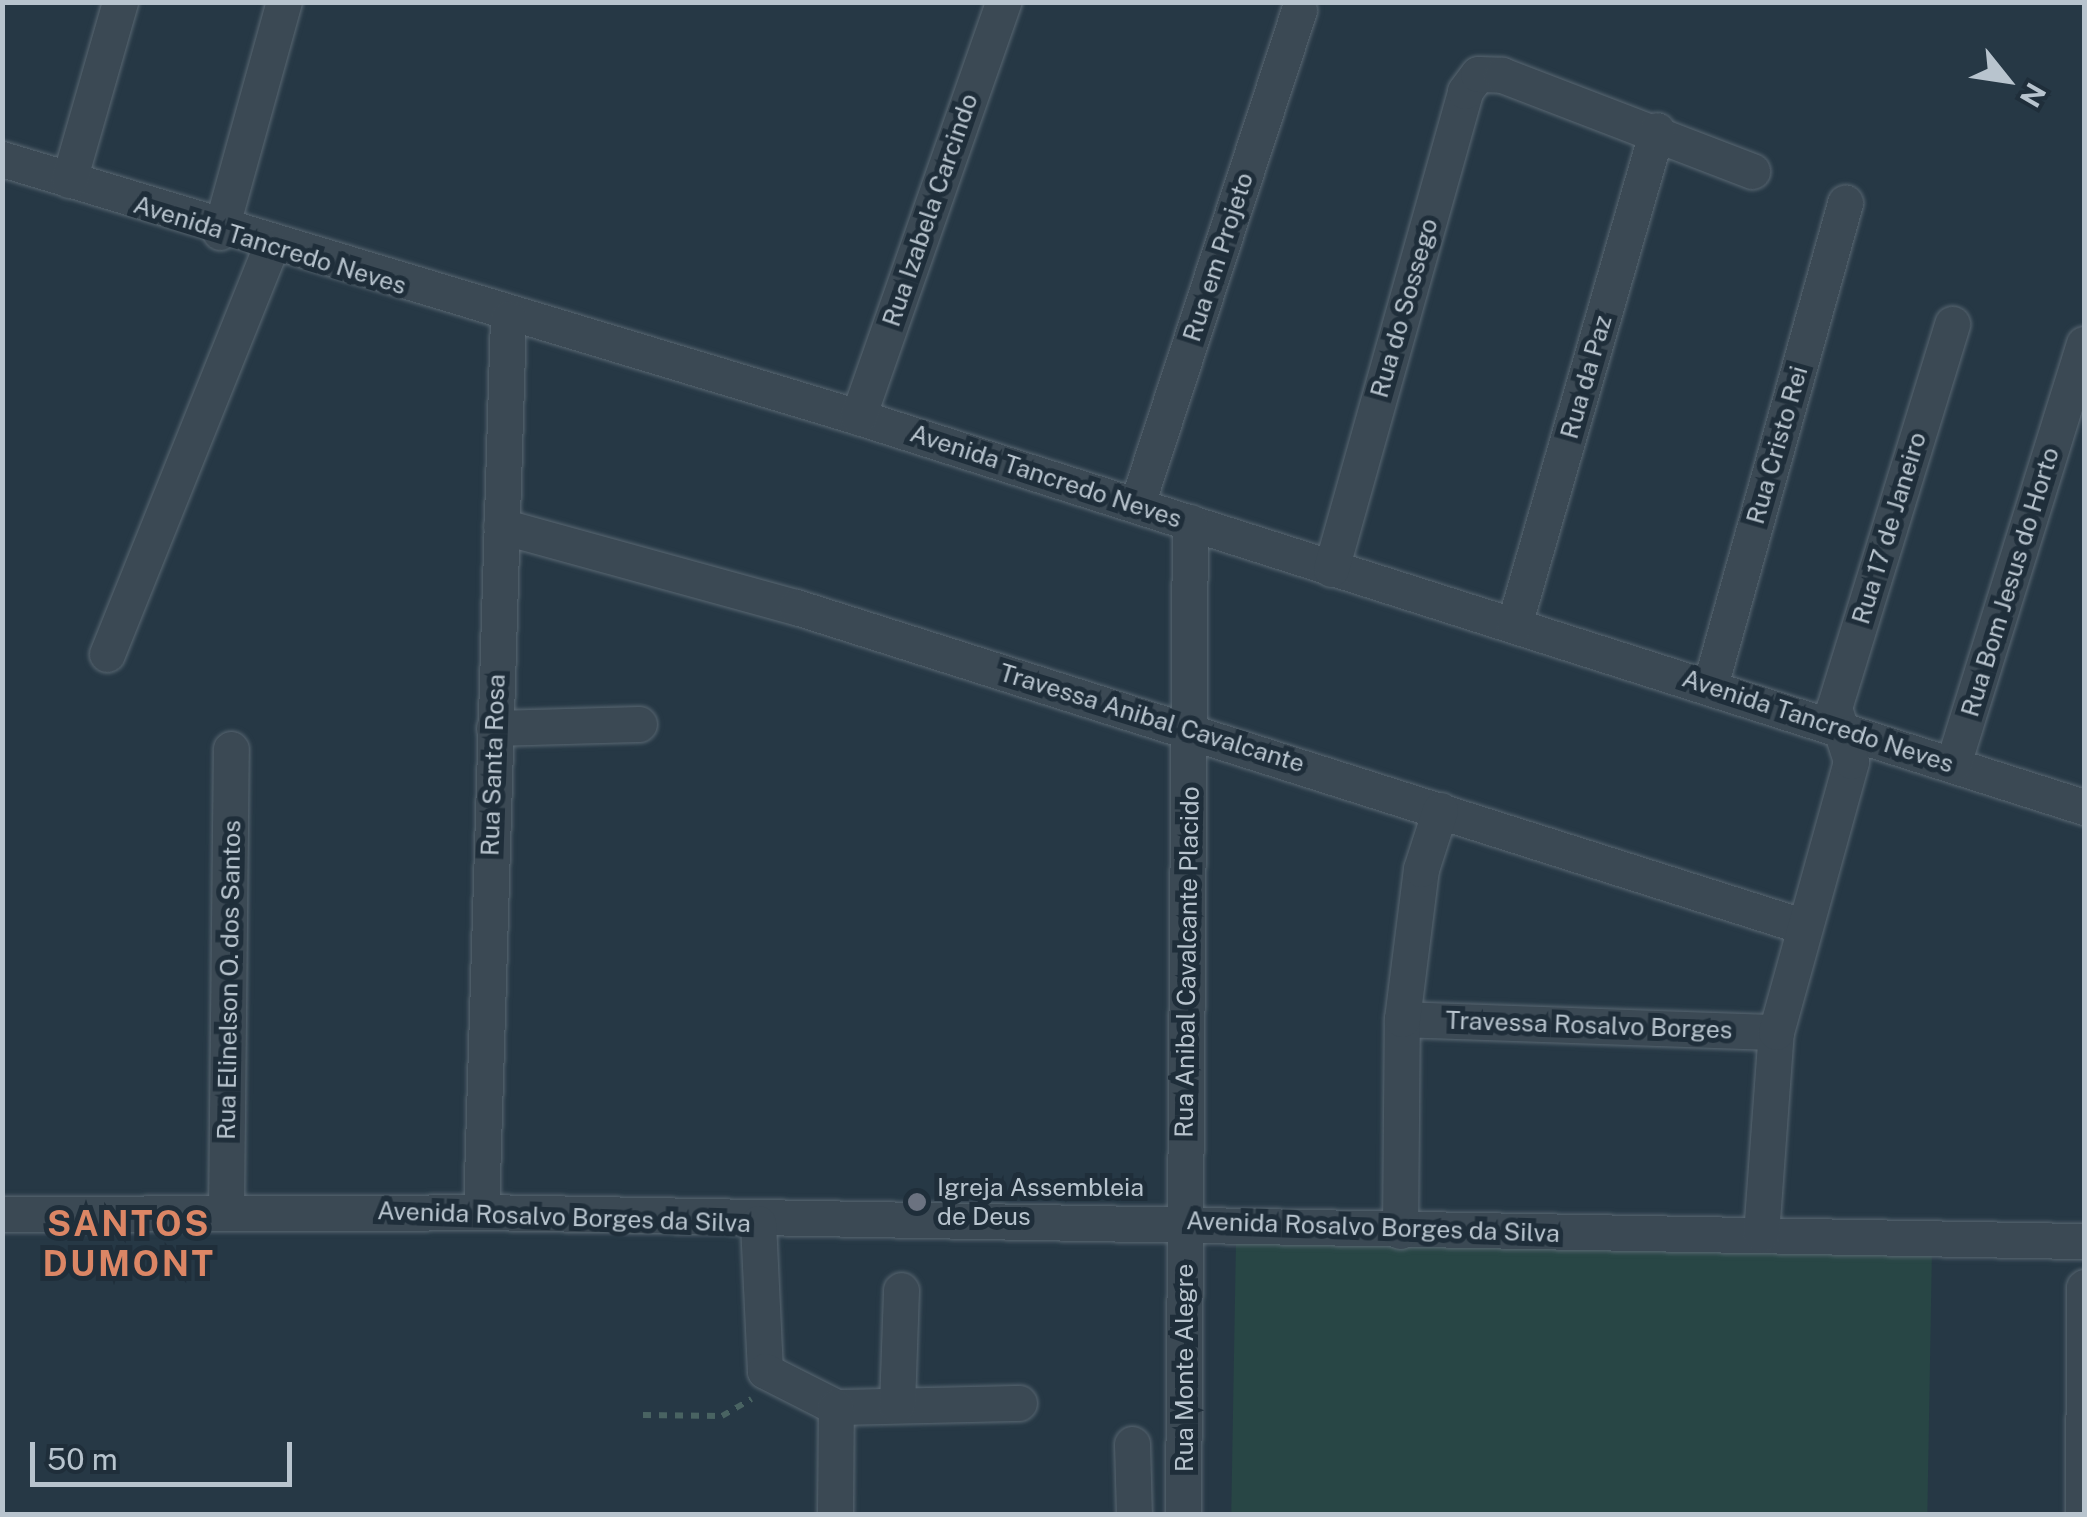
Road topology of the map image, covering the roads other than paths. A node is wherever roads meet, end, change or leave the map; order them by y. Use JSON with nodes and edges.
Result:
{"nodes":[{"id":1,"x":120,"y":2,"type":"edge"},
{"id":2,"x":284,"y":2,"type":"edge"},
{"id":3,"x":1003,"y":2,"type":"edge"},
{"id":4,"x":1299,"y":10,"type":"dead end"},
{"id":5,"x":1657,"y":130,"type":"junction"},
{"id":6,"x":2,"y":160,"type":"edge"},
{"id":7,"x":1752,"y":171,"type":"dead end"},
{"id":8,"x":69,"y":180,"type":"junction"},
{"id":9,"x":1845,"y":204,"type":"dead end"},
{"id":10,"x":220,"y":232,"type":"junction"},
{"id":11,"x":271,"y":247,"type":"junction"},
{"id":12,"x":508,"y":318,"type":"junction"},
{"id":13,"x":1952,"y":324,"type":"dead end"},
{"id":14,"x":2084,"y":344,"type":"edge"},
{"id":15,"x":858,"y":417,"type":"junction"},
{"id":16,"x":1137,"y":504,"type":"junction"},
{"id":17,"x":1190,"y":522,"type":"junction"},
{"id":18,"x":501,"y":526,"type":"junction"},
{"id":19,"x":1331,"y":569,"type":"junction"},
{"id":20,"x":1514,"y":625,"type":"junction"},
{"id":21,"x":107,"y":654,"type":"dead end"},
{"id":22,"x":1710,"y":686,"type":"junction"},
{"id":23,"x":640,"y":724,"type":"dead end"},
{"id":24,"x":494,"y":728,"type":"junction"},
{"id":25,"x":1190,"y":728,"type":"junction"},
{"id":26,"x":1842,"y":733,"type":"junction"},
{"id":27,"x":231,"y":750,"type":"dead end"},
{"id":28,"x":1952,"y":764,"type":"junction"},
{"id":29,"x":2083,"y":802,"type":"edge"},
{"id":30,"x":1440,"y":810,"type":"junction"},
{"id":31,"x":1799,"y":925,"type":"junction"},
{"id":32,"x":1402,"y":1019,"type":"junction"},
{"id":33,"x":1776,"y":1032,"type":"junction"},
{"id":34,"x":226,"y":1211,"type":"junction"},
{"id":35,"x":481,"y":1212,"type":"junction"},
{"id":36,"x":2,"y":1214,"type":"edge"},
{"id":37,"x":1184,"y":1222,"type":"junction"},
{"id":38,"x":758,"y":1223,"type":"junction"},
{"id":39,"x":1400,"y":1231,"type":"junction"},
{"id":40,"x":1761,"y":1234,"type":"junction"},
{"id":41,"x":2084,"y":1241,"type":"edge"},
{"id":42,"x":2084,"y":1288,"type":"edge"},
{"id":43,"x":902,"y":1290,"type":"dead end"},
{"id":44,"x":1019,"y":1403,"type":"dead end"},
{"id":45,"x":897,"y":1406,"type":"junction"},
{"id":46,"x":836,"y":1407,"type":"junction"},
{"id":47,"x":1132,"y":1444,"type":"dead end"},
{"id":48,"x":835,"y":1514,"type":"edge"},
{"id":49,"x":1134,"y":1514,"type":"edge"},
{"id":50,"x":1183,"y":1514,"type":"edge"},
{"id":51,"x":2083,"y":1514,"type":"edge"}],
"edges":[{"from":1,"to":8,"type":"street"},
{"from":2,"to":10,"type":"street"},
{"from":3,"to":15,"type":"street","name":"Rua Izabela Carcindo"},
{"from":4,"to":16,"type":"street","name":"Rua em Projeto"},
{"from":5,"to":7,"type":"street"},
{"from":5,"to":19,"type":"street","name":"Rua do Sossego"},
{"from":5,"to":20,"type":"street","name":"Rua da Paz"},
{"from":6,"to":8,"type":"street","name":"Avenida Tancredo Neves"},
{"from":8,"to":10,"type":"street","name":"Avenida Tancredo Neves"},
{"from":9,"to":22,"type":"street","name":"Rua Cristo Rei"},
{"from":10,"to":11,"type":"street","name":"Avenida Tancredo Neves"},
{"from":11,"to":12,"type":"street","name":"Avenida Tancredo Neves"},
{"from":11,"to":21,"type":"street"},
{"from":12,"to":15,"type":"street","name":"Avenida Tancredo Neves"},
{"from":12,"to":18,"type":"street","name":"Rua Santa Rosa"},
{"from":13,"to":26,"type":"street","name":"Rua 17 de Janeiro"},
{"from":14,"to":28,"type":"street","name":"Rua Bom Jesus do Horto"},
{"from":15,"to":16,"type":"street","name":"Avenida Tancredo Neves"},
{"from":16,"to":17,"type":"street","name":"Avenida Tancredo Neves"},
{"from":17,"to":19,"type":"street","name":"Avenida Tancredo Neves"},
{"from":17,"to":25,"type":"street","name":"Rua Anibal Cavalcante Placido"},
{"from":18,"to":24,"type":"street","name":"Rua Santa Rosa"},
{"from":18,"to":25,"type":"street","name":"Travessa Anibal Cavalcante"},
{"from":19,"to":20,"type":"street","name":"Avenida Tancredo Neves"},
{"from":20,"to":22,"type":"street","name":"Avenida Tancredo Neves"},
{"from":22,"to":26,"type":"street","name":"Avenida Tancredo Neves"},
{"from":23,"to":24,"type":"street"},
{"from":24,"to":35,"type":"street","name":"Rua Santa Rosa"},
{"from":25,"to":30,"type":"street","name":"Travessa Anibal Cavalcante"},
{"from":25,"to":37,"type":"street","name":"Rua Anibal Cavalcante Placido"},
{"from":26,"to":28,"type":"street","name":"Avenida Tancredo Neves"},
{"from":26,"to":31,"type":"street","name":"Rua 17 de Janeiro"},
{"from":27,"to":34,"type":"street","name":"Rua Elinelson O. dos Santos"},
{"from":28,"to":29,"type":"street","name":"Avenida Tancredo Neves"},
{"from":30,"to":31,"type":"street","name":"Travessa Anibal Cavalcante"},
{"from":30,"to":32,"type":"street"},
{"from":31,"to":33,"type":"street","name":"Rua 17 de Janeiro"},
{"from":32,"to":33,"type":"street","name":"Travessa Rosalvo Borges"},
{"from":32,"to":39,"type":"street"},
{"from":33,"to":40,"type":"street","name":"Rua 17 de Janeiro"},
{"from":34,"to":35,"type":"street","name":"Avenida Rosalvo Borges da Silva"},
{"from":34,"to":36,"type":"street","name":"Avenida Rosalvo Borges da Silva"},
{"from":35,"to":38,"type":"street","name":"Avenida Rosalvo Borges da Silva"},
{"from":37,"to":38,"type":"street","name":"Avenida Rosalvo Borges da Silva"},
{"from":37,"to":39,"type":"street","name":"Avenida Rosalvo Borges da Silva"},
{"from":37,"to":50,"type":"street","name":"Rua Monte Alegre"},
{"from":38,"to":46,"type":"street"},
{"from":39,"to":40,"type":"street","name":"Avenida Rosalvo Borges da Silva"},
{"from":40,"to":41,"type":"street","name":"Avenida Rosalvo Borges da Silva"},
{"from":42,"to":51,"type":"street"},
{"from":43,"to":45,"type":"street"},
{"from":44,"to":45,"type":"street"},
{"from":45,"to":46,"type":"street"},
{"from":46,"to":48,"type":"street"},
{"from":47,"to":49,"type":"street"}]}
